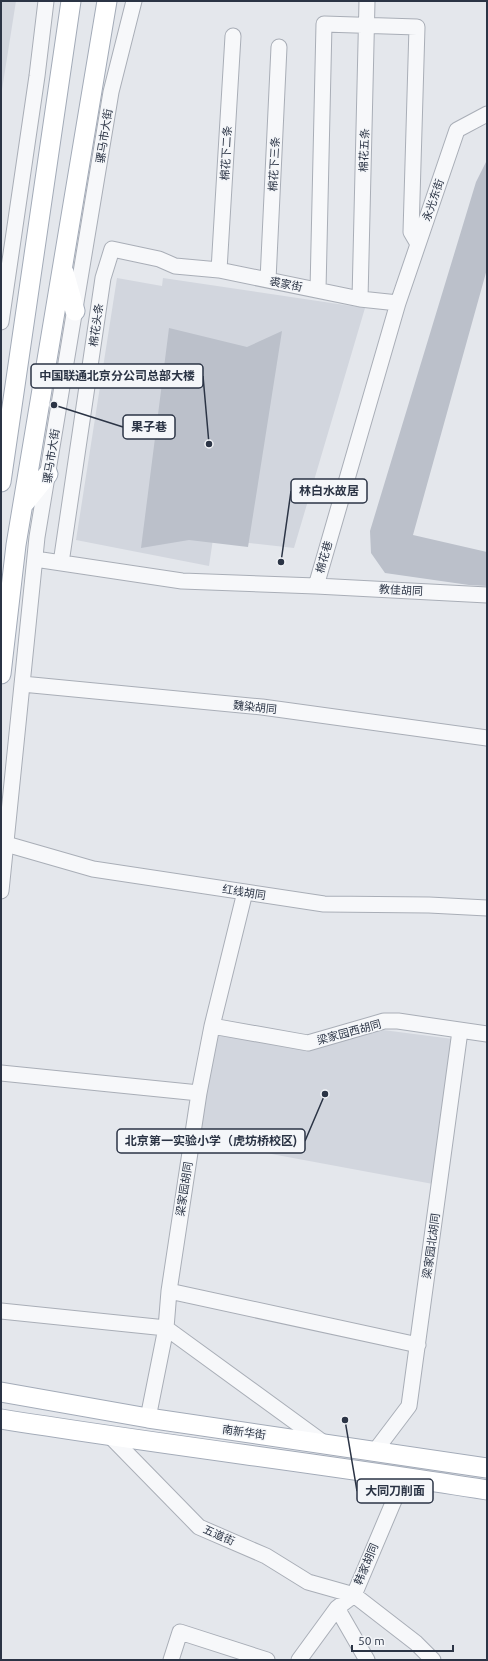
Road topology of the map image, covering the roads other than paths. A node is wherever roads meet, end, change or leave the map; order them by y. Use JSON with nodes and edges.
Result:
{"nodes":[{"id":1,"x":46,"y":1,"type":"edge"},
{"id":2,"x":71,"y":1,"type":"edge"},
{"id":3,"x":108,"y":1,"type":"edge"},
{"id":4,"x":134,"y":1,"type":"edge"},
{"id":5,"x":367,"y":1,"type":"edge"},
{"id":6,"x":367,"y":25,"type":"junction"},
{"id":7,"x":233,"y":36,"type":"dead end"},
{"id":8,"x":279,"y":47,"type":"dead end"},
{"id":9,"x":487,"y":114,"type":"edge"},
{"id":10,"x":8,"y":230,"type":"edge"},
{"id":11,"x":418,"y":244,"type":"junction"},
{"id":12,"x":175,"y":266,"type":"joint"},
{"id":13,"x":62,"y":267,"type":"junction"},
{"id":14,"x":219,"y":270,"type":"junction"},
{"id":15,"x":268,"y":280,"type":"junction"},
{"id":16,"x":318,"y":290,"type":"junction"},
{"id":17,"x":360,"y":298,"type":"junction"},
{"id":18,"x":398,"y":303,"type":"junction"},
{"id":19,"x":75,"y":312,"type":"junction"},
{"id":20,"x":1,"y":322,"type":"edge"},
{"id":21,"x":48,"y":474,"type":"junction"},
{"id":22,"x":1,"y":482,"type":"edge"},
{"id":23,"x":22,"y":506,"type":"junction"},
{"id":24,"x":35,"y":559,"type":"junction"},
{"id":25,"x":61,"y":563,"type":"junction"},
{"id":26,"x":316,"y":586,"type":"junction"},
{"id":27,"x":487,"y":595,"type":"edge"},
{"id":28,"x":1,"y":674,"type":"edge"},
{"id":29,"x":22,"y":684,"type":"junction"},
{"id":30,"x":487,"y":738,"type":"edge"},
{"id":31,"x":6,"y":844,"type":"junction"},
{"id":32,"x":1,"y":891,"type":"edge"},
{"id":33,"x":245,"y":892,"type":"junction"},
{"id":34,"x":487,"y":908,"type":"edge"},
{"id":35,"x":212,"y":1026,"type":"junction"},
{"id":36,"x":460,"y":1031,"type":"junction"},
{"id":37,"x":487,"y":1034,"type":"edge"},
{"id":38,"x":1,"y":1073,"type":"edge"},
{"id":39,"x":199,"y":1092,"type":"junction"},
{"id":40,"x":169,"y":1291,"type":"junction"},
{"id":41,"x":1,"y":1311,"type":"edge"},
{"id":42,"x":166,"y":1328,"type":"junction"},
{"id":43,"x":418,"y":1345,"type":"junction"},
{"id":44,"x":1,"y":1392,"type":"edge"},
{"id":45,"x":148,"y":1418,"type":"junction"},
{"id":46,"x":1,"y":1419,"type":"edge"},
{"id":47,"x":110,"y":1436,"type":"junction"},
{"id":48,"x":324,"y":1444,"type":"junction"},
{"id":49,"x":376,"y":1452,"type":"junction"},
{"id":50,"x":487,"y":1468,"type":"edge"},
{"id":51,"x":404,"y":1477,"type":"junction"},
{"id":52,"x":487,"y":1490,"type":"edge"},
{"id":53,"x":354,"y":1595,"type":"junction"},
{"id":54,"x":337,"y":1608,"type":"junction"},
{"id":55,"x":171,"y":1660,"type":"edge"},
{"id":56,"x":267,"y":1660,"type":"edge"},
{"id":57,"x":299,"y":1660,"type":"edge"},
{"id":58,"x":367,"y":1660,"type":"edge"},
{"id":59,"x":432,"y":1660,"type":"edge"}],
"edges":[{"from":1,"to":10,"type":"street"},
{"from":2,"to":22,"type":"main road"},
{"from":3,"to":13,"type":"main road","name":"骡马市大街"},
{"from":4,"to":19,"type":"street","name":"骡马市大街"},
{"from":5,"to":6,"type":"street","name":"棉花五条"},
{"from":6,"to":11,"type":"street"},
{"from":6,"to":16,"type":"street"},
{"from":6,"to":17,"type":"street","name":"棉花五条"},
{"from":7,"to":14,"type":"street","name":"棉花下二条"},
{"from":8,"to":15,"type":"street","name":"棉花下三条"},
{"from":9,"to":11,"type":"street","name":"永光东街"},
{"from":10,"to":20,"type":"street"},
{"from":11,"to":18,"type":"street","name":"永光东街"},
{"from":12,"to":14,"type":"street","name":"裘家街"},
{"from":12,"to":25,"type":"street","name":"棉花头条"},
{"from":13,"to":19,"type":"main road"},
{"from":13,"to":23,"type":"main road","name":"骡马市大街"},
{"from":14,"to":15,"type":"street","name":"裘家街"},
{"from":15,"to":16,"type":"street","name":"裘家街"},
{"from":16,"to":17,"type":"street","name":"裘家街"},
{"from":17,"to":18,"type":"street","name":"裘家街"},
{"from":18,"to":26,"type":"street","name":"棉花巷"},
{"from":19,"to":21,"type":"street","name":"骡马市大街"},
{"from":21,"to":23,"type":"main road"},
{"from":21,"to":24,"type":"street","name":"骡马市大街"},
{"from":23,"to":28,"type":"main road","name":"骡马市大街"},
{"from":24,"to":25,"type":"street","name":"棉花巷"},
{"from":24,"to":29,"type":"street","name":"骡马市大街"},
{"from":25,"to":26,"type":"street","name":"棉花巷"},
{"from":26,"to":27,"type":"street","name":"教佳胡同"},
{"from":29,"to":30,"type":"street","name":"魏染胡同"},
{"from":29,"to":31,"type":"street","name":"骡马市大街"},
{"from":31,"to":32,"type":"street","name":"骡马市大街"},
{"from":31,"to":33,"type":"street","name":"红线胡同"},
{"from":33,"to":34,"type":"street","name":"红线胡同"},
{"from":33,"to":35,"type":"street","name":"梁家园胡同"},
{"from":35,"to":36,"type":"street","name":"梁家园西胡同"},
{"from":35,"to":39,"type":"street","name":"梁家园胡同"},
{"from":36,"to":37,"type":"street","name":"梁家园西胡同"},
{"from":36,"to":43,"type":"street","name":"梁家园北胡同"},
{"from":38,"to":39,"type":"street"},
{"from":39,"to":40,"type":"street","name":"梁家园胡同"},
{"from":40,"to":42,"type":"street","name":"梁家园胡同"},
{"from":40,"to":43,"type":"street"},
{"from":41,"to":42,"type":"street"},
{"from":42,"to":45,"type":"street","name":"梁家园胡同"},
{"from":42,"to":48,"type":"street"},
{"from":43,"to":49,"type":"street","name":"梁家园北胡同"},
{"from":44,"to":45,"type":"main road","name":"南新华街"},
{"from":45,"to":48,"type":"main road","name":"南新华街"},
{"from":46,"to":47,"type":"main road","name":"南新华街"},
{"from":47,"to":51,"type":"main road","name":"南新华街"},
{"from":47,"to":53,"type":"street","name":"五道街"},
{"from":48,"to":49,"type":"main road","name":"南新华街"},
{"from":49,"to":50,"type":"main road","name":"南新华街"},
{"from":51,"to":52,"type":"main road","name":"南新华街"},
{"from":51,"to":53,"type":"street","name":"韩家胡同"},
{"from":53,"to":54,"type":"street","name":"韩家胡同"},
{"from":53,"to":59,"type":"street"},
{"from":54,"to":57,"type":"street","name":"韩家胡同"},
{"from":54,"to":58,"type":"street"},
{"from":55,"to":56,"type":"street"}]}
